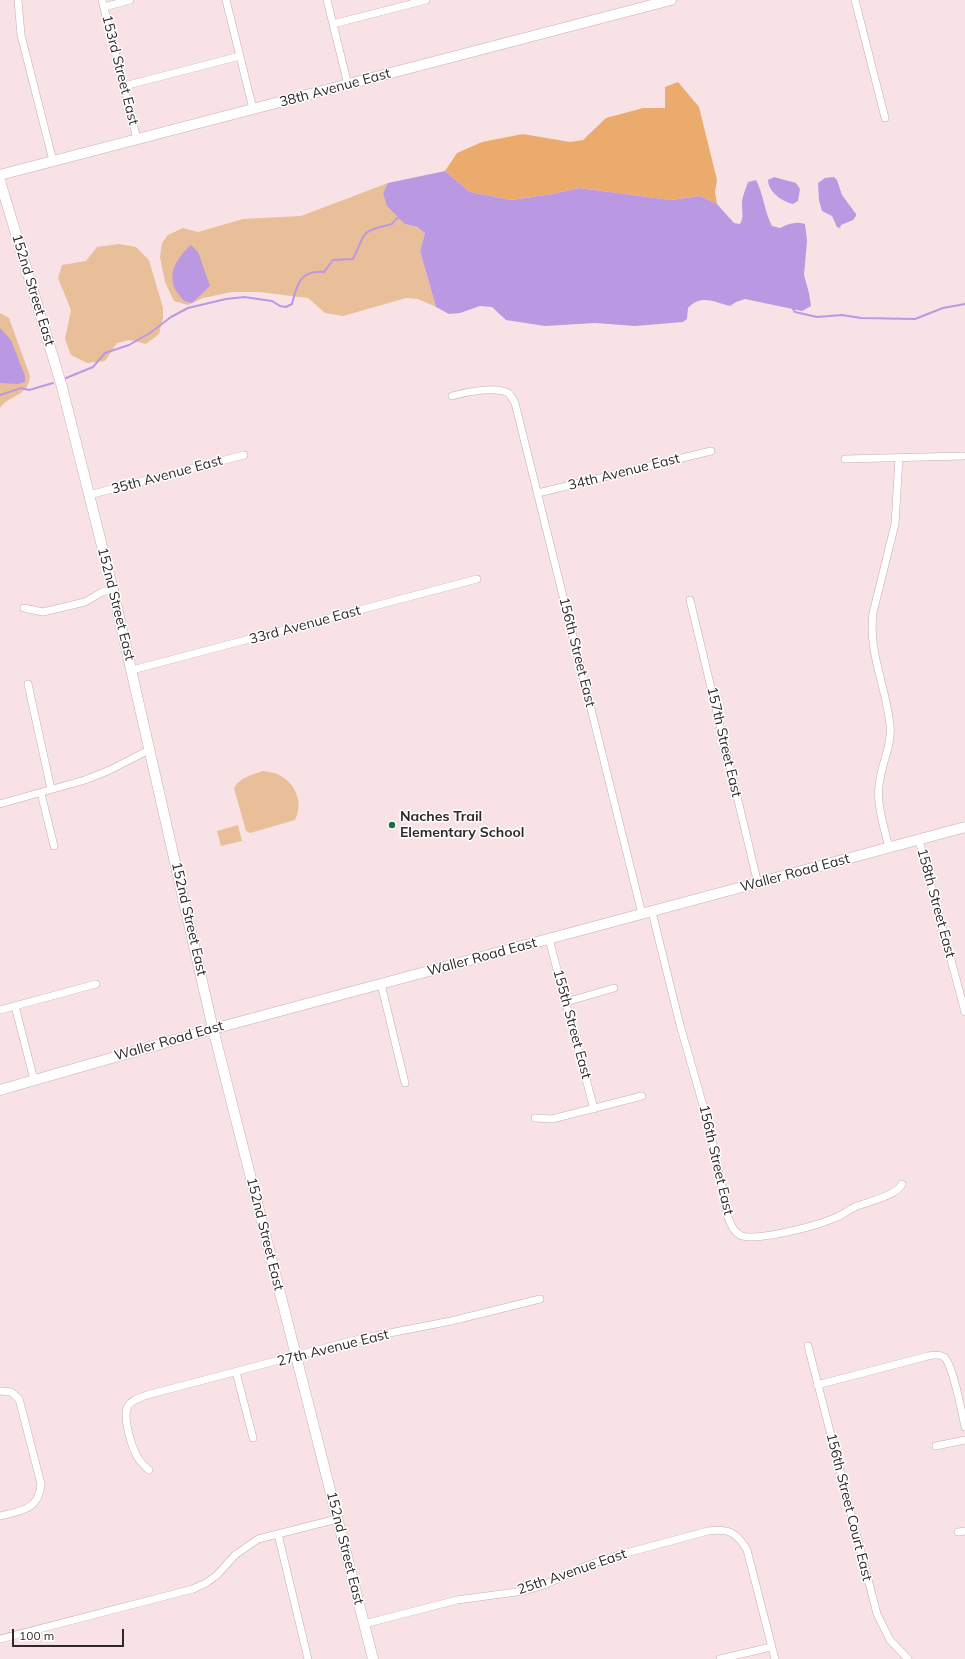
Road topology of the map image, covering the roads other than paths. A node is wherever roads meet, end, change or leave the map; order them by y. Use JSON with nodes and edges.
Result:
{"nodes":[{"id":1,"x":18,"y":0,"type":"edge"},
{"id":2,"x":130,"y":0,"type":"edge"},
{"id":3,"x":226,"y":0,"type":"edge"},
{"id":4,"x":327,"y":0,"type":"edge"},
{"id":5,"x":426,"y":0,"type":"edge"},
{"id":6,"x":671,"y":0,"type":"edge"},
{"id":7,"x":855,"y":0,"type":"edge"},
{"id":8,"x":103,"y":3,"type":"edge"},
{"id":9,"x":333,"y":24,"type":"junction"},
{"id":10,"x":240,"y":56,"type":"junction"},
{"id":11,"x":348,"y":85,"type":"junction"},
{"id":12,"x":124,"y":86,"type":"junction"},
{"id":13,"x":253,"y":109,"type":"junction"},
{"id":14,"x":885,"y":118,"type":"dead end"},
{"id":15,"x":137,"y":139,"type":"junction"},
{"id":16,"x":53,"y":161,"type":"junction"},
{"id":17,"x":0,"y":175,"type":"edge"},
{"id":18,"x":0,"y":181,"type":"edge"},
{"id":19,"x":452,"y":396,"type":"dead end"},
{"id":20,"x":711,"y":451,"type":"dead end"},
{"id":21,"x":244,"y":455,"type":"dead end"},
{"id":22,"x":963,"y":456,"type":"dead end"},
{"id":23,"x":899,"y":458,"type":"junction"},
{"id":24,"x":845,"y":460,"type":"dead end"},
{"id":25,"x":538,"y":493,"type":"junction"},
{"id":26,"x":89,"y":495,"type":"junction"},
{"id":27,"x":477,"y":579,"type":"dead end"},
{"id":28,"x":113,"y":589,"type":"junction"},
{"id":29,"x":690,"y":600,"type":"dead end"},
{"id":30,"x":24,"y":608,"type":"dead end"},
{"id":31,"x":132,"y":670,"type":"junction"},
{"id":32,"x":28,"y":684,"type":"dead end"},
{"id":33,"x":149,"y":750,"type":"junction"},
{"id":34,"x":51,"y":789,"type":"junction"},
{"id":35,"x":41,"y":793,"type":"junction"},
{"id":36,"x":0,"y":804,"type":"edge"},
{"id":37,"x":965,"y":827,"type":"edge"},
{"id":38,"x":919,"y":840,"type":"junction"},
{"id":39,"x":54,"y":846,"type":"dead end"},
{"id":40,"x":889,"y":848,"type":"junction"},
{"id":41,"x":758,"y":884,"type":"junction"},
{"id":42,"x":647,"y":913,"type":"junction"},
{"id":43,"x":549,"y":939,"type":"junction"},
{"id":44,"x":96,"y":984,"type":"dead end"},
{"id":45,"x":381,"y":984,"type":"junction"},
{"id":46,"x":614,"y":988,"type":"dead end"},
{"id":47,"x":566,"y":1002,"type":"junction"},
{"id":48,"x":15,"y":1006,"type":"junction"},
{"id":49,"x":0,"y":1010,"type":"edge"},
{"id":50,"x":965,"y":1012,"type":"edge"},
{"id":51,"x":214,"y":1029,"type":"junction"},
{"id":52,"x":34,"y":1080,"type":"junction"},
{"id":53,"x":405,"y":1083,"type":"dead end"},
{"id":54,"x":0,"y":1090,"type":"edge"},
{"id":55,"x":642,"y":1096,"type":"dead end"},
{"id":56,"x":594,"y":1109,"type":"junction"},
{"id":57,"x":535,"y":1118,"type":"dead end"},
{"id":58,"x":902,"y":1184,"type":"dead end"},
{"id":59,"x":540,"y":1299,"type":"dead end"},
{"id":60,"x":808,"y":1346,"type":"dead end"},
{"id":61,"x":296,"y":1356,"type":"junction"},
{"id":62,"x":236,"y":1372,"type":"junction"},
{"id":63,"x":817,"y":1385,"type":"junction"},
{"id":64,"x":0,"y":1391,"type":"edge"},
{"id":65,"x":965,"y":1427,"type":"edge"},
{"id":66,"x":253,"y":1438,"type":"dead end"},
{"id":67,"x":965,"y":1440,"type":"edge"},
{"id":68,"x":936,"y":1446,"type":"dead end"},
{"id":69,"x":149,"y":1470,"type":"dead end"},
{"id":70,"x":0,"y":1516,"type":"edge"},
{"id":71,"x":337,"y":1518,"type":"junction"},
{"id":72,"x":278,"y":1534,"type":"junction"},
{"id":73,"x":364,"y":1624,"type":"junction"},
{"id":74,"x":0,"y":1638,"type":"edge"},
{"id":75,"x":771,"y":1647,"type":"junction"},
{"id":76,"x":308,"y":1659,"type":"edge"},
{"id":77,"x":373,"y":1659,"type":"edge"},
{"id":78,"x":720,"y":1659,"type":"edge"},
{"id":79,"x":775,"y":1659,"type":"edge"},
{"id":80,"x":908,"y":1659,"type":"edge"}],
"edges":[{"from":1,"to":16,"type":"street"},
{"from":2,"to":8,"type":"street"},
{"from":3,"to":10,"type":"street"},
{"from":4,"to":9,"type":"street"},
{"from":5,"to":9,"type":"street"},
{"from":6,"to":11,"type":"street","name":"38th Avenue East"},
{"from":7,"to":14,"type":"street"},
{"from":8,"to":12,"type":"street","name":"153rd Street East"},
{"from":9,"to":11,"type":"street"},
{"from":10,"to":12,"type":"street"},
{"from":10,"to":13,"type":"street"},
{"from":11,"to":13,"type":"street","name":"38th Avenue East"},
{"from":12,"to":15,"type":"street","name":"153rd Street East"},
{"from":13,"to":15,"type":"street","name":"38th Avenue East"},
{"from":15,"to":16,"type":"street","name":"38th Avenue East"},
{"from":16,"to":17,"type":"street","name":"38th Avenue East"},
{"from":18,"to":26,"type":"street","name":"152nd Street East"},
{"from":19,"to":25,"type":"street","name":"156th Street East"},
{"from":20,"to":25,"type":"street","name":"34th Avenue East"},
{"from":21,"to":26,"type":"street","name":"35th Avenue East"},
{"from":22,"to":23,"type":"street"},
{"from":23,"to":24,"type":"street"},
{"from":23,"to":40,"type":"street"},
{"from":25,"to":42,"type":"street","name":"156th Street East"},
{"from":26,"to":28,"type":"street","name":"152nd Street East"},
{"from":27,"to":31,"type":"street","name":"33rd Avenue East"},
{"from":28,"to":30,"type":"street"},
{"from":28,"to":31,"type":"street","name":"152nd Street East"},
{"from":29,"to":41,"type":"street","name":"157th Street East"},
{"from":31,"to":33,"type":"street","name":"152nd Street East"},
{"from":32,"to":34,"type":"street"},
{"from":33,"to":34,"type":"street"},
{"from":33,"to":51,"type":"street","name":"152nd Street East"},
{"from":34,"to":35,"type":"street"},
{"from":35,"to":36,"type":"street"},
{"from":35,"to":39,"type":"street"},
{"from":37,"to":38,"type":"street","name":"Waller Road East"},
{"from":38,"to":40,"type":"street","name":"Waller Road East"},
{"from":38,"to":50,"type":"street","name":"158th Street East"},
{"from":40,"to":41,"type":"street","name":"Waller Road East"},
{"from":41,"to":42,"type":"street","name":"Waller Road East"},
{"from":42,"to":43,"type":"street","name":"Waller Road East"},
{"from":42,"to":58,"type":"street","name":"156th Street East"},
{"from":43,"to":45,"type":"street","name":"Waller Road East"},
{"from":43,"to":47,"type":"street","name":"155th Street East"},
{"from":44,"to":48,"type":"street"},
{"from":45,"to":51,"type":"street","name":"Waller Road East"},
{"from":45,"to":53,"type":"street"},
{"from":46,"to":47,"type":"street"},
{"from":47,"to":56,"type":"street","name":"155th Street East"},
{"from":48,"to":49,"type":"street"},
{"from":48,"to":52,"type":"street"},
{"from":51,"to":52,"type":"street","name":"Waller Road East"},
{"from":51,"to":61,"type":"street","name":"152nd Street East"},
{"from":52,"to":54,"type":"street","name":"Waller Road East"},
{"from":55,"to":56,"type":"street"},
{"from":56,"to":57,"type":"street"},
{"from":59,"to":61,"type":"street","name":"27th Avenue East"},
{"from":60,"to":63,"type":"street","name":"156th Street Court East"},
{"from":61,"to":62,"type":"street","name":"27th Avenue East"},
{"from":61,"to":71,"type":"street","name":"152nd Street East"},
{"from":62,"to":66,"type":"street"},
{"from":62,"to":69,"type":"street","name":"27th Avenue East"},
{"from":63,"to":65,"type":"street"},
{"from":63,"to":80,"type":"street","name":"156th Street Court East"},
{"from":64,"to":70,"type":"street"},
{"from":67,"to":68,"type":"street"},
{"from":71,"to":72,"type":"street"},
{"from":71,"to":73,"type":"street","name":"152nd Street East"},
{"from":72,"to":74,"type":"street"},
{"from":72,"to":76,"type":"street"},
{"from":73,"to":75,"type":"street","name":"25th Avenue East"},
{"from":73,"to":77,"type":"street","name":"152nd Street East"},
{"from":75,"to":78,"type":"street"},
{"from":75,"to":79,"type":"street"}]}
